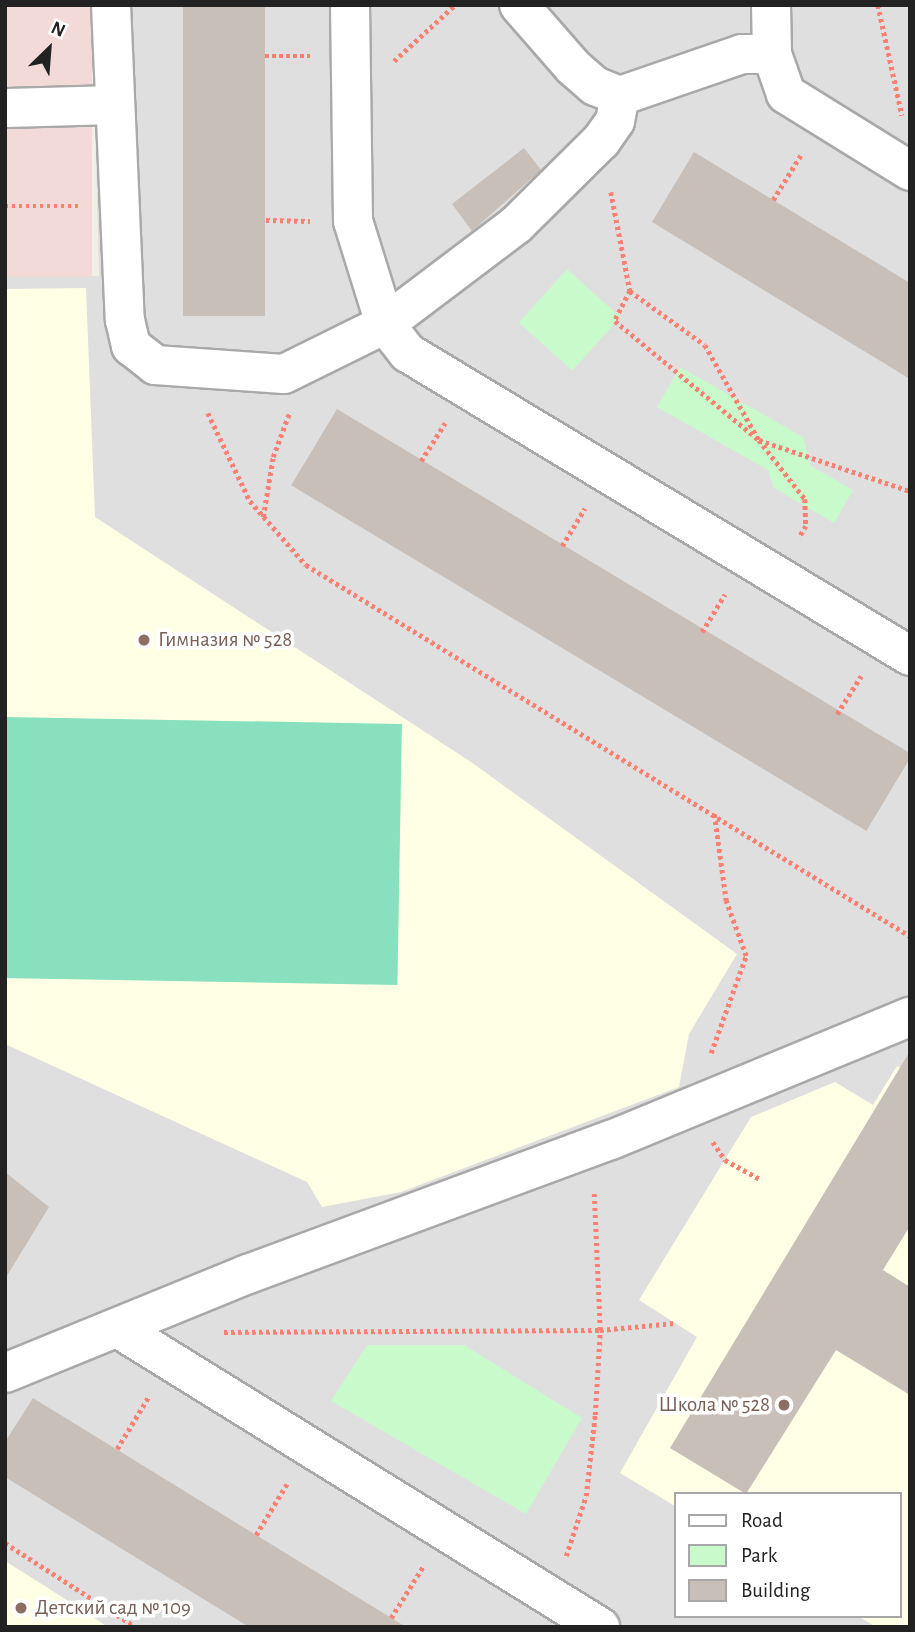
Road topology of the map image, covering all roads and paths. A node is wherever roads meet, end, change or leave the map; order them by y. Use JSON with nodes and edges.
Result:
{"nodes":[{"id":1,"x":111,"y":5,"type":"edge"},
{"id":2,"x":350,"y":5,"type":"edge"},
{"id":3,"x":455,"y":5,"type":"edge"},
{"id":4,"x":519,"y":5,"type":"edge"},
{"id":5,"x":771,"y":5,"type":"edge"},
{"id":6,"x":878,"y":5,"type":"edge"},
{"id":7,"x":772,"y":54,"type":"junction"},
{"id":8,"x":350,"y":80,"type":"junction"},
{"id":9,"x":620,"y":96,"type":"junction"},
{"id":10,"x":114,"y":105,"type":"junction"},
{"id":11,"x":5,"y":108,"type":"edge"},
{"id":12,"x":823,"y":120,"type":"junction"},
{"id":13,"x":904,"y":127,"type":"dead end"},
{"id":14,"x":601,"y":141,"type":"junction"},
{"id":15,"x":910,"y":171,"type":"edge"},
{"id":16,"x":773,"y":200,"type":"dead end"},
{"id":17,"x":5,"y":206,"type":"edge"},
{"id":18,"x":119,"y":206,"type":"junction"},
{"id":19,"x":630,"y":291,"type":"junction"},
{"id":20,"x":385,"y":324,"type":"junction"},
{"id":21,"x":309,"y":364,"type":"junction"},
{"id":22,"x":188,"y":370,"type":"junction"},
{"id":23,"x":759,"y":440,"type":"junction"},
{"id":24,"x":910,"y":491,"type":"edge"},
{"id":25,"x":263,"y":518,"type":"junction"},
{"id":26,"x":776,"y":575,"type":"junction"},
{"id":27,"x":910,"y":656,"type":"edge"},
{"id":28,"x":714,"y":813,"type":"junction"},
{"id":29,"x":910,"y":936,"type":"edge"},
{"id":30,"x":893,"y":1024,"type":"edge"},
{"id":31,"x":910,"y":1051,"type":"edge"},
{"id":32,"x":690,"y":1106,"type":"junction"},
{"id":33,"x":611,"y":1140,"type":"junction"},
{"id":34,"x":762,"y":1180,"type":"dead end"},
{"id":35,"x":675,"y":1323,"type":"dead end"},
{"id":36,"x":119,"y":1329,"type":"junction"},
{"id":37,"x":600,"y":1330,"type":"junction"},
{"id":38,"x":216,"y":1331,"type":"dead end"},
{"id":39,"x":170,"y":1361,"type":"junction"},
{"id":40,"x":5,"y":1373,"type":"edge"},
{"id":41,"x":310,"y":1447,"type":"junction"},
{"id":42,"x":117,"y":1449,"type":"dead end"},
{"id":43,"x":445,"y":1531,"type":"junction"},
{"id":44,"x":256,"y":1535,"type":"dead end"},
{"id":45,"x":5,"y":1544,"type":"edge"},
{"id":46,"x":552,"y":1597,"type":"junction"},
{"id":47,"x":391,"y":1618,"type":"dead end"},
{"id":48,"x":135,"y":1627,"type":"edge"},
{"id":49,"x":600,"y":1627,"type":"edge"}],
"edges":[{"from":1,"to":10,"type":"lane"},
{"from":2,"to":8,"type":"lane"},
{"from":3,"to":8,"type":"path"},
{"from":4,"to":9,"type":"lane"},
{"from":5,"to":7,"type":"lane"},
{"from":6,"to":13,"type":"path"},
{"from":7,"to":9,"type":"lane"},
{"from":7,"to":12,"type":"lane"},
{"from":8,"to":20,"type":"lane"},
{"from":9,"to":14,"type":"lane"},
{"from":10,"to":11,"type":"lane"},
{"from":10,"to":18,"type":"lane"},
{"from":12,"to":15,"type":"lane"},
{"from":12,"to":16,"type":"path"},
{"from":14,"to":19,"type":"path"},
{"from":14,"to":20,"type":"lane"},
{"from":17,"to":18,"type":"path"},
{"from":18,"to":22,"type":"lane"},
{"from":19,"to":23,"type":"path"},
{"from":19,"to":23,"type":"path"},
{"from":20,"to":21,"type":"lane"},
{"from":20,"to":26,"type":"lane"},
{"from":21,"to":22,"type":"lane"},
{"from":21,"to":25,"type":"path"},
{"from":22,"to":25,"type":"path"},
{"from":23,"to":24,"type":"path"},
{"from":23,"to":26,"type":"path"},
{"from":25,"to":28,"type":"path"},
{"from":26,"to":27,"type":"lane"},
{"from":28,"to":29,"type":"path"},
{"from":28,"to":32,"type":"path"},
{"from":30,"to":31,"type":"lane"},
{"from":30,"to":32,"type":"lane"},
{"from":32,"to":33,"type":"lane"},
{"from":32,"to":34,"type":"path"},
{"from":33,"to":36,"type":"lane"},
{"from":33,"to":37,"type":"path"},
{"from":35,"to":37,"type":"path"},
{"from":36,"to":39,"type":"lane"},
{"from":36,"to":40,"type":"lane"},
{"from":37,"to":38,"type":"path"},
{"from":37,"to":46,"type":"path"},
{"from":39,"to":41,"type":"lane"},
{"from":39,"to":42,"type":"path"},
{"from":41,"to":43,"type":"lane"},
{"from":41,"to":44,"type":"path"},
{"from":43,"to":46,"type":"lane"},
{"from":43,"to":47,"type":"path"},
{"from":45,"to":48,"type":"path"},
{"from":46,"to":49,"type":"lane"}]}
